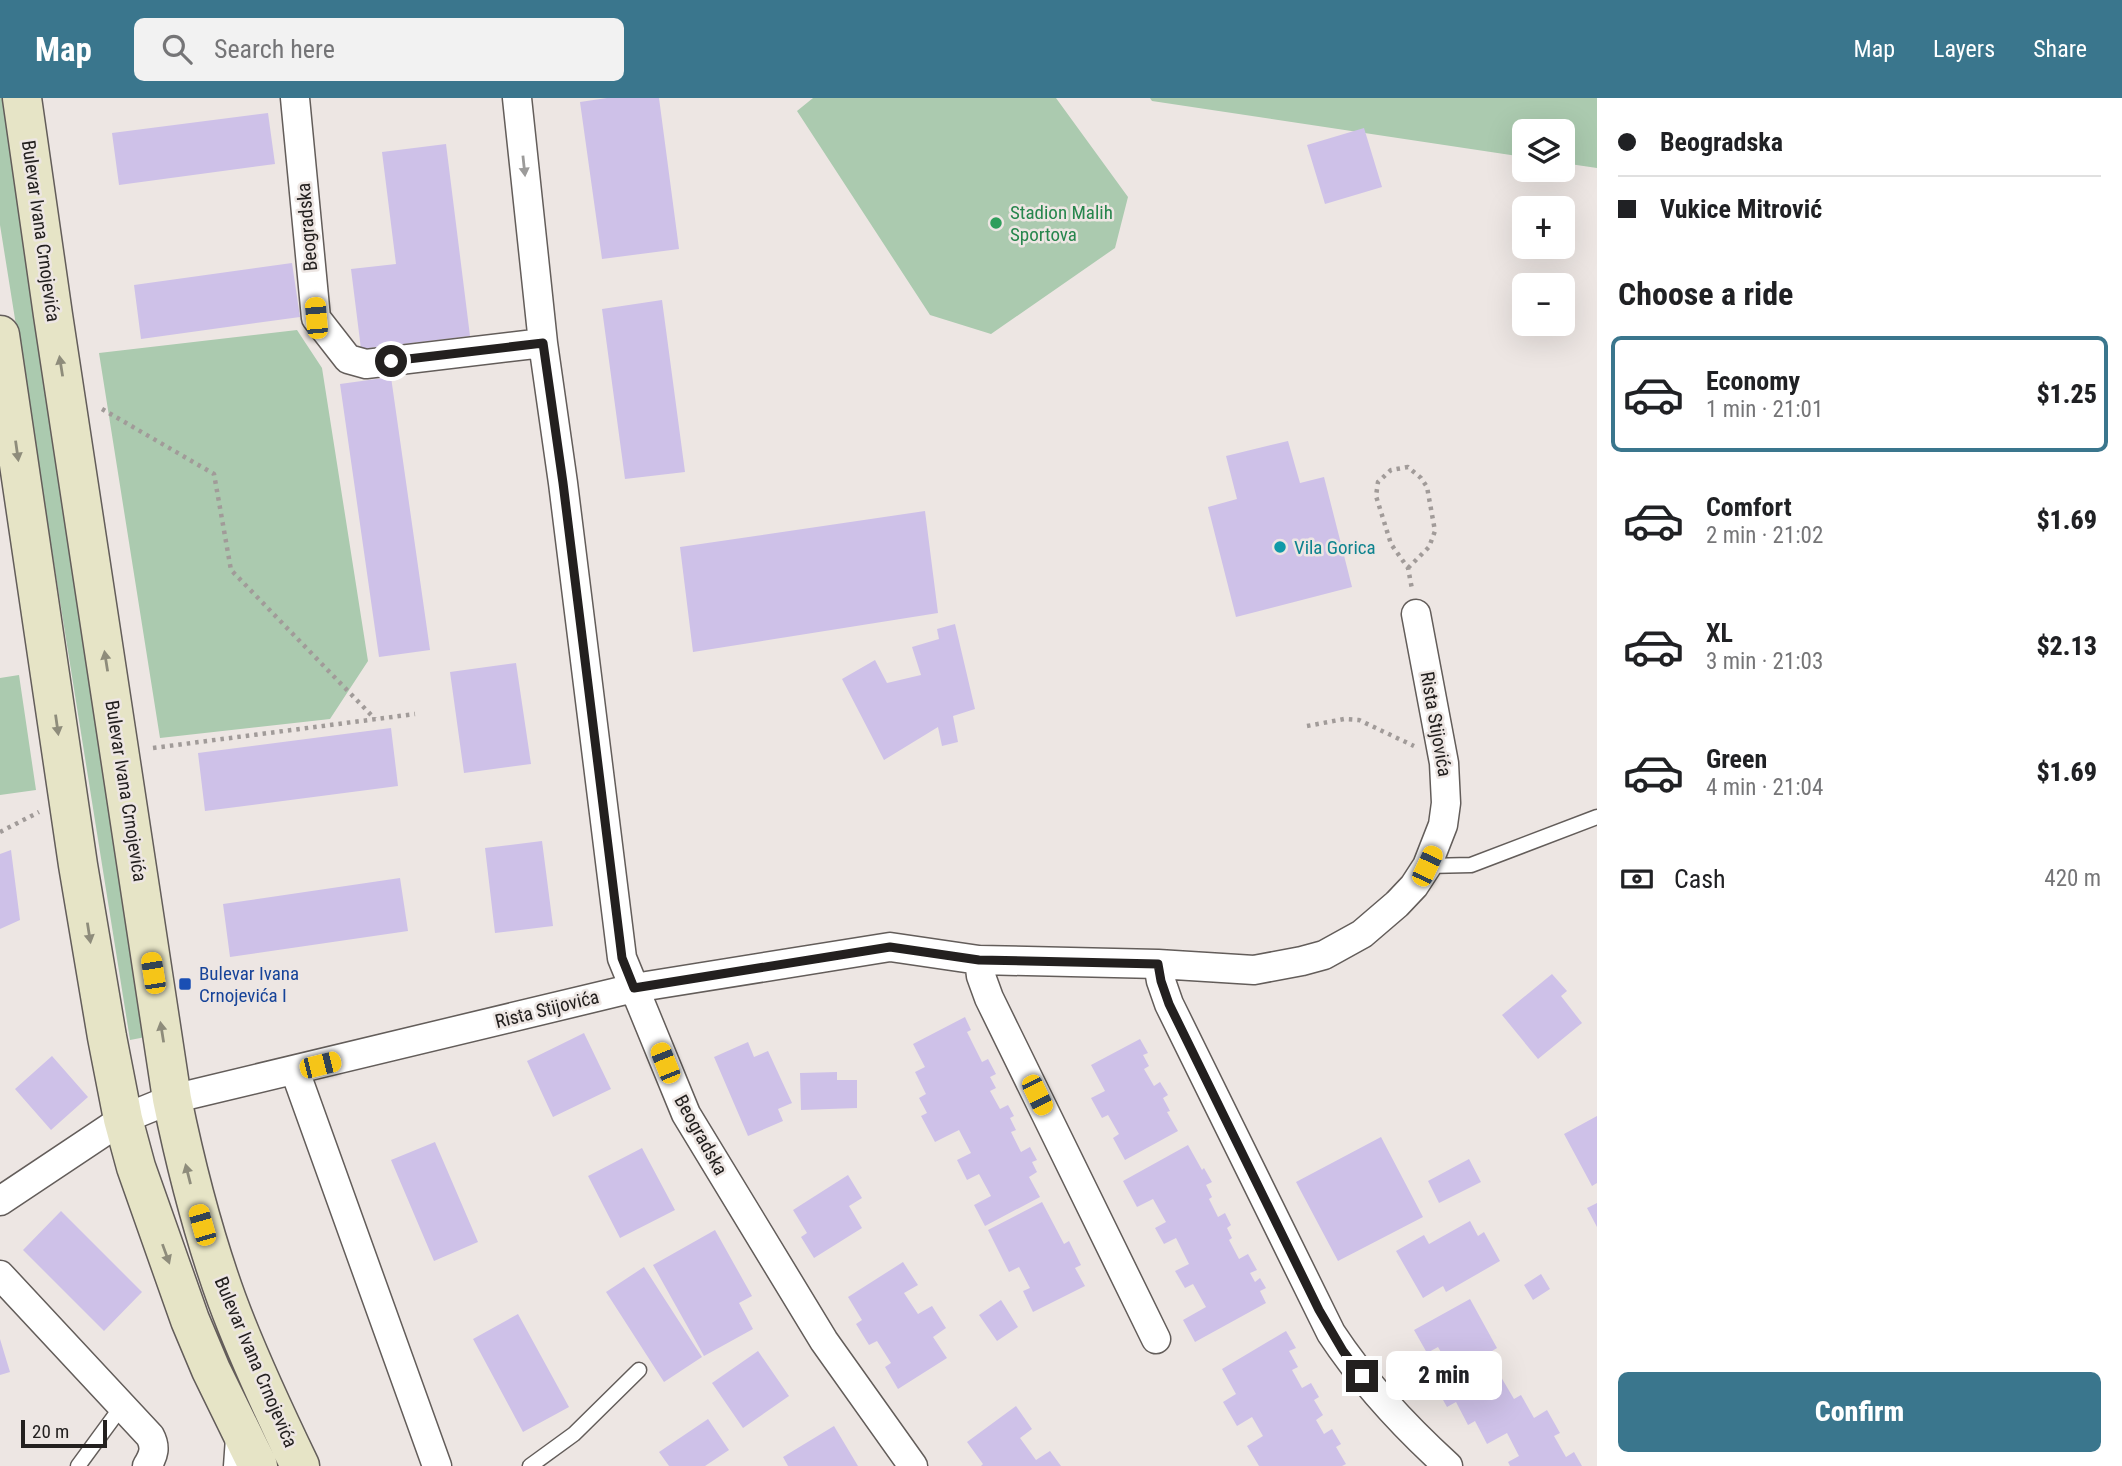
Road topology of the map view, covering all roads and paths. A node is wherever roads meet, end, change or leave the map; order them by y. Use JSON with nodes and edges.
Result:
{"nodes":[{"id":1,"x":22,"y":98,"type":"edge"},
{"id":2,"x":295,"y":98,"type":"edge"},
{"id":3,"x":517,"y":98,"type":"edge"},
{"id":4,"x":0,"y":335,"type":"edge"},
{"id":5,"x":543,"y":343,"type":"junction"},
{"id":6,"x":3,"y":373,"type":"edge"},
{"id":7,"x":102,"y":409,"type":"dead end"},
{"id":8,"x":1408,"y":568,"type":"junction"},
{"id":9,"x":1416,"y":614,"type":"joint"},
{"id":10,"x":415,"y":714,"type":"dead end"},
{"id":11,"x":375,"y":719,"type":"junction"},
{"id":12,"x":1307,"y":726,"type":"dead end"},
{"id":13,"x":152,"y":748,"type":"dead end"},
{"id":14,"x":1442,"y":751,"type":"junction"},
{"id":15,"x":46,"y":809,"type":"dead end"},
{"id":16,"x":1597,"y":817,"type":"edge"},
{"id":17,"x":0,"y":832,"type":"edge"},
{"id":18,"x":1427,"y":866,"type":"junction"},
{"id":19,"x":979,"y":960,"type":"junction"},
{"id":20,"x":1158,"y":964,"type":"junction"},
{"id":21,"x":634,"y":988,"type":"junction"},
{"id":22,"x":295,"y":1071,"type":"junction"},
{"id":23,"x":172,"y":1099,"type":"junction"},
{"id":24,"x":123,"y":1119,"type":"junction"},
{"id":25,"x":0,"y":1201,"type":"edge"},
{"id":26,"x":0,"y":1275,"type":"edge"},
{"id":27,"x":1156,"y":1339,"type":"dead end"},
{"id":28,"x":639,"y":1370,"type":"dead end"},
{"id":29,"x":122,"y":1406,"type":"junction"},
{"id":30,"x":235,"y":1419,"type":"junction"},
{"id":31,"x":78,"y":1466,"type":"edge"},
{"id":32,"x":148,"y":1466,"type":"edge"},
{"id":33,"x":231,"y":1466,"type":"edge"},
{"id":34,"x":258,"y":1466,"type":"edge"},
{"id":35,"x":300,"y":1466,"type":"edge"},
{"id":36,"x":437,"y":1466,"type":"edge"},
{"id":37,"x":530,"y":1466,"type":"edge"},
{"id":38,"x":913,"y":1466,"type":"edge"},
{"id":39,"x":1448,"y":1466,"type":"edge"}],
"edges":[{"from":23,"to":1,"type":"main road","name":"Bulevar Ivana Crnojevića","one_way":true},
{"from":2,"to":5,"type":"street","name":"Beogradska"},
{"from":3,"to":5,"type":"street","name":"Beogradska","one_way":true},
{"from":4,"to":6,"type":"main road","name":"Bulevar Ivana Crnojevića"},
{"from":5,"to":21,"type":"street","name":"Beogradska"},
{"from":6,"to":24,"type":"main road","name":"Bulevar Ivana Crnojevića","one_way":true},
{"from":7,"to":11,"type":"path"},
{"from":8,"to":8,"type":"path"},
{"from":8,"to":9,"type":"path"},
{"from":9,"to":14,"type":"street","name":"Rista Stijovića"},
{"from":10,"to":11,"type":"path"},
{"from":11,"to":13,"type":"path"},
{"from":12,"to":14,"type":"path"},
{"from":14,"to":18,"type":"street","name":"Rista Stijovića"},
{"from":15,"to":17,"type":"path"},
{"from":16,"to":18,"type":"lane"},
{"from":18,"to":20,"type":"street","name":"Rista Stijovića"},
{"from":19,"to":20,"type":"street","name":"Rista Stijovića"},
{"from":19,"to":21,"type":"street","name":"Rista Stijovića"},
{"from":19,"to":27,"type":"street"},
{"from":20,"to":39,"type":"street"},
{"from":21,"to":22,"type":"street","name":"Rista Stijovića"},
{"from":21,"to":38,"type":"street","name":"Beogradska"},
{"from":22,"to":23,"type":"street","name":"Rista Stijovića"},
{"from":22,"to":36,"type":"street"},
{"from":23,"to":24,"type":"street","name":"Rista Stijovića"},
{"from":35,"to":23,"type":"main road","name":"Bulevar Ivana Crnojevića","one_way":true},
{"from":24,"to":25,"type":"street","name":"Rista Stijovića"},
{"from":24,"to":30,"type":"main road","name":"Bulevar Ivana Crnojevića","one_way":true},
{"from":26,"to":29,"type":"street"},
{"from":28,"to":37,"type":"lane"},
{"from":29,"to":31,"type":"lane"},
{"from":29,"to":32,"type":"street"},
{"from":30,"to":33,"type":"lane"},
{"from":30,"to":34,"type":"main road","name":"Bulevar Ivana Crnojevića"}]}
